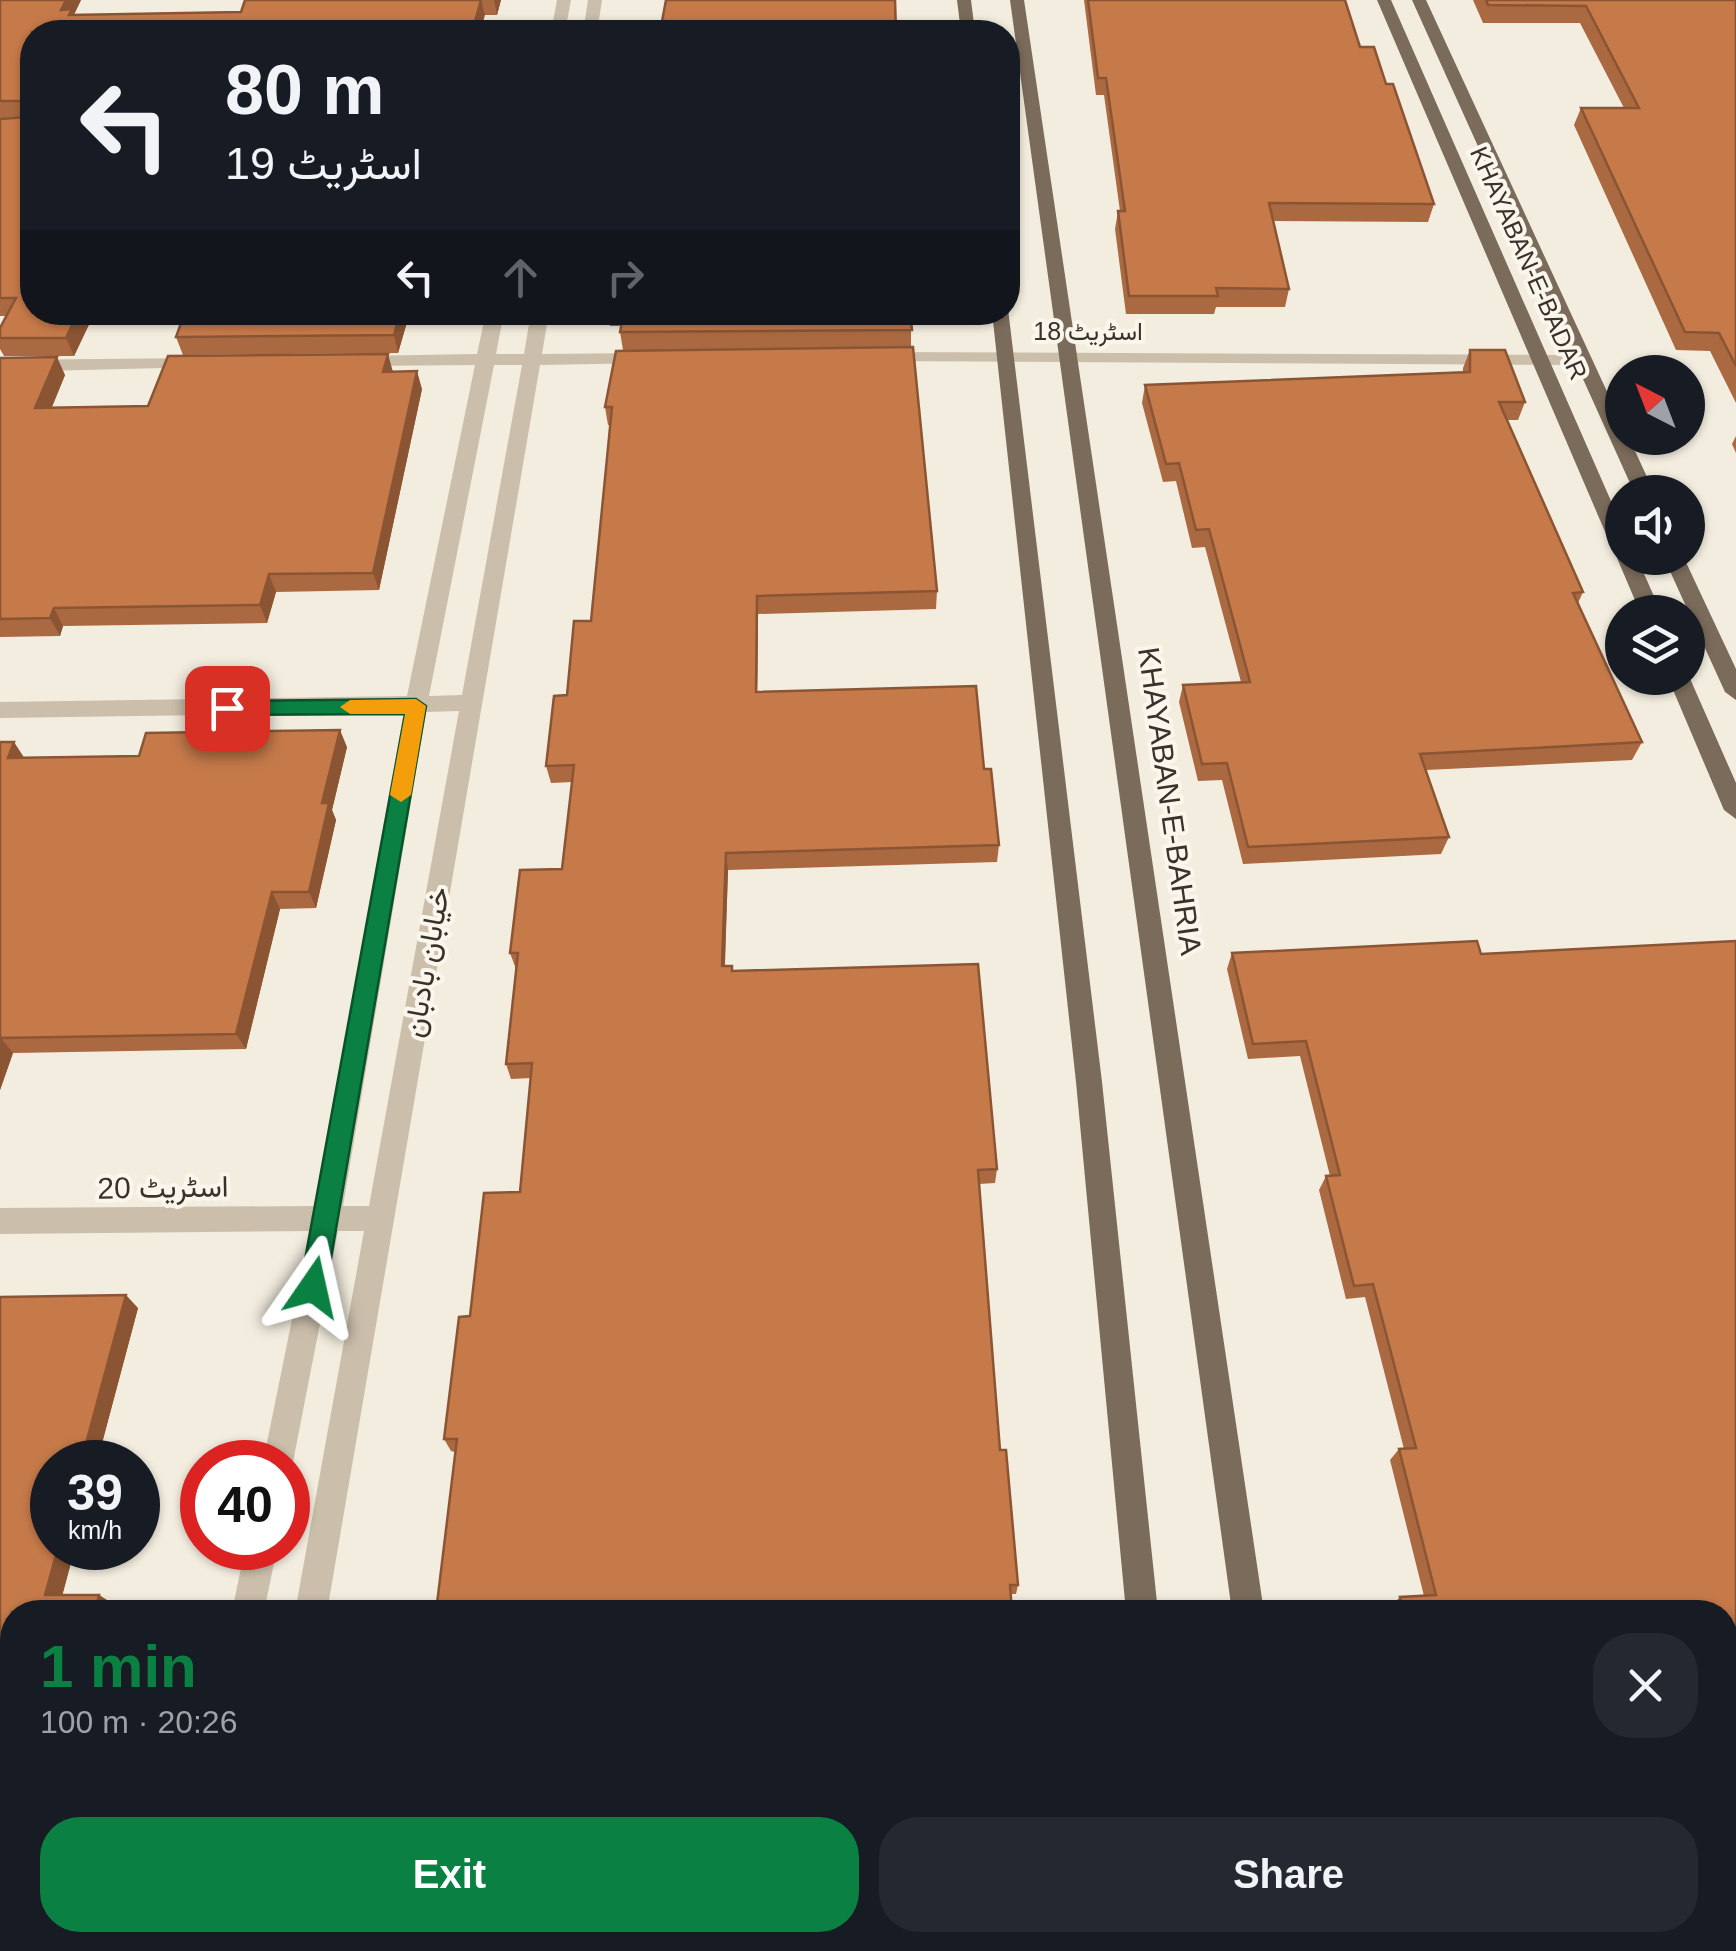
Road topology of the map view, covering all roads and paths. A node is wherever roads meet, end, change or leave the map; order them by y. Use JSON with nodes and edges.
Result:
{"nodes":[{"id":1,"x":1384,"y":0,"type":"edge"},
{"id":2,"x":1419,"y":0,"type":"edge"},
{"id":3,"x":1020,"y":21,"type":"edge"},
{"id":4,"x":492,"y":325,"type":"edge"},
{"id":5,"x":538,"y":325,"type":"edge"},
{"id":6,"x":1002,"y":325,"type":"edge"},
{"id":7,"x":1068,"y":355,"type":"junction"},
{"id":8,"x":868,"y":357,"type":"edge"},
{"id":9,"x":1006,"y":357,"type":"junction"},
{"id":10,"x":532,"y":358,"type":"junction"},
{"id":11,"x":671,"y":358,"type":"edge"},
{"id":12,"x":484,"y":360,"type":"junction"},
{"id":13,"x":1541,"y":360,"type":"junction"},
{"id":14,"x":1584,"y":360,"type":"junction"},
{"id":15,"x":348,"y":362,"type":"edge"},
{"id":16,"x":213,"y":363,"type":"edge"},
{"id":17,"x":0,"y":366,"type":"edge"},
{"id":18,"x":1636,"y":475,"type":"edge"},
{"id":19,"x":1605,"y":509,"type":"edge"},
{"id":20,"x":1682,"y":575,"type":"edge"},
{"id":21,"x":1736,"y":692,"type":"edge"},
{"id":22,"x":1686,"y":695,"type":"edge"},
{"id":23,"x":470,"y":703,"type":"junction"},
{"id":24,"x":416,"y":706,"type":"junction"},
{"id":25,"x":0,"y":710,"type":"edge"},
{"id":26,"x":1736,"y":810,"type":"edge"},
{"id":27,"x":327,"y":1217,"type":"junction"},
{"id":28,"x":382,"y":1218,"type":"junction"},
{"id":29,"x":0,"y":1221,"type":"edge"},
{"id":30,"x":282,"y":1440,"type":"edge"},
{"id":31,"x":257,"y":1570,"type":"edge"},
{"id":32,"x":250,"y":1600,"type":"edge"},
{"id":33,"x":312,"y":1600,"type":"edge"},
{"id":34,"x":1141,"y":1600,"type":"edge"},
{"id":35,"x":1246,"y":1600,"type":"edge"}],
"edges":[{"from":1,"to":13,"type":"main road","name":"KHAYABAN-E-BADAR"},
{"from":2,"to":14,"type":"main road","name":"KHAYABAN-E-BADAR"},
{"from":3,"to":7,"type":"main road","name":"KHAYABAN-E-BAHRIA"},
{"from":4,"to":12,"type":"street","name":"خیابان بادبان"},
{"from":5,"to":10,"type":"street","name":"خیابان بادبان"},
{"from":6,"to":9,"type":"main road"},
{"from":7,"to":9,"type":"street","name":"اسٹریٹ 18"},
{"from":7,"to":13,"type":"street","name":"اسٹریٹ 18"},
{"from":7,"to":35,"type":"main road","name":"KHAYABAN-E-BAHRIA"},
{"from":8,"to":9,"type":"street","name":"اسٹریٹ 18"},
{"from":9,"to":34,"type":"main road"},
{"from":10,"to":11,"type":"street"},
{"from":10,"to":12,"type":"street"},
{"from":10,"to":23,"type":"street","name":"خیابان بادبان"},
{"from":12,"to":15,"type":"street"},
{"from":12,"to":24,"type":"street","name":"خیابان بادبان"},
{"from":13,"to":14,"type":"street","name":"اسٹریٹ 18"},
{"from":13,"to":19,"type":"main road","name":"KHAYABAN-E-BADAR"},
{"from":14,"to":18,"type":"main road","name":"KHAYABAN-E-BADAR"},
{"from":16,"to":17,"type":"street"},
{"from":20,"to":21,"type":"main road"},
{"from":22,"to":26,"type":"main road"},
{"from":23,"to":24,"type":"street"},
{"from":23,"to":28,"type":"street","name":"خیابان بادبان"},
{"from":24,"to":25,"type":"street"},
{"from":24,"to":27,"type":"street","name":"خیابان بادبان"},
{"from":27,"to":28,"type":"street","name":"اسٹریٹ 20"},
{"from":27,"to":29,"type":"street","name":"اسٹریٹ 20"},
{"from":27,"to":30,"type":"street","name":"خیابان بادبان"},
{"from":28,"to":33,"type":"street","name":"خیابان بادبان"},
{"from":31,"to":32,"type":"street"}]}
